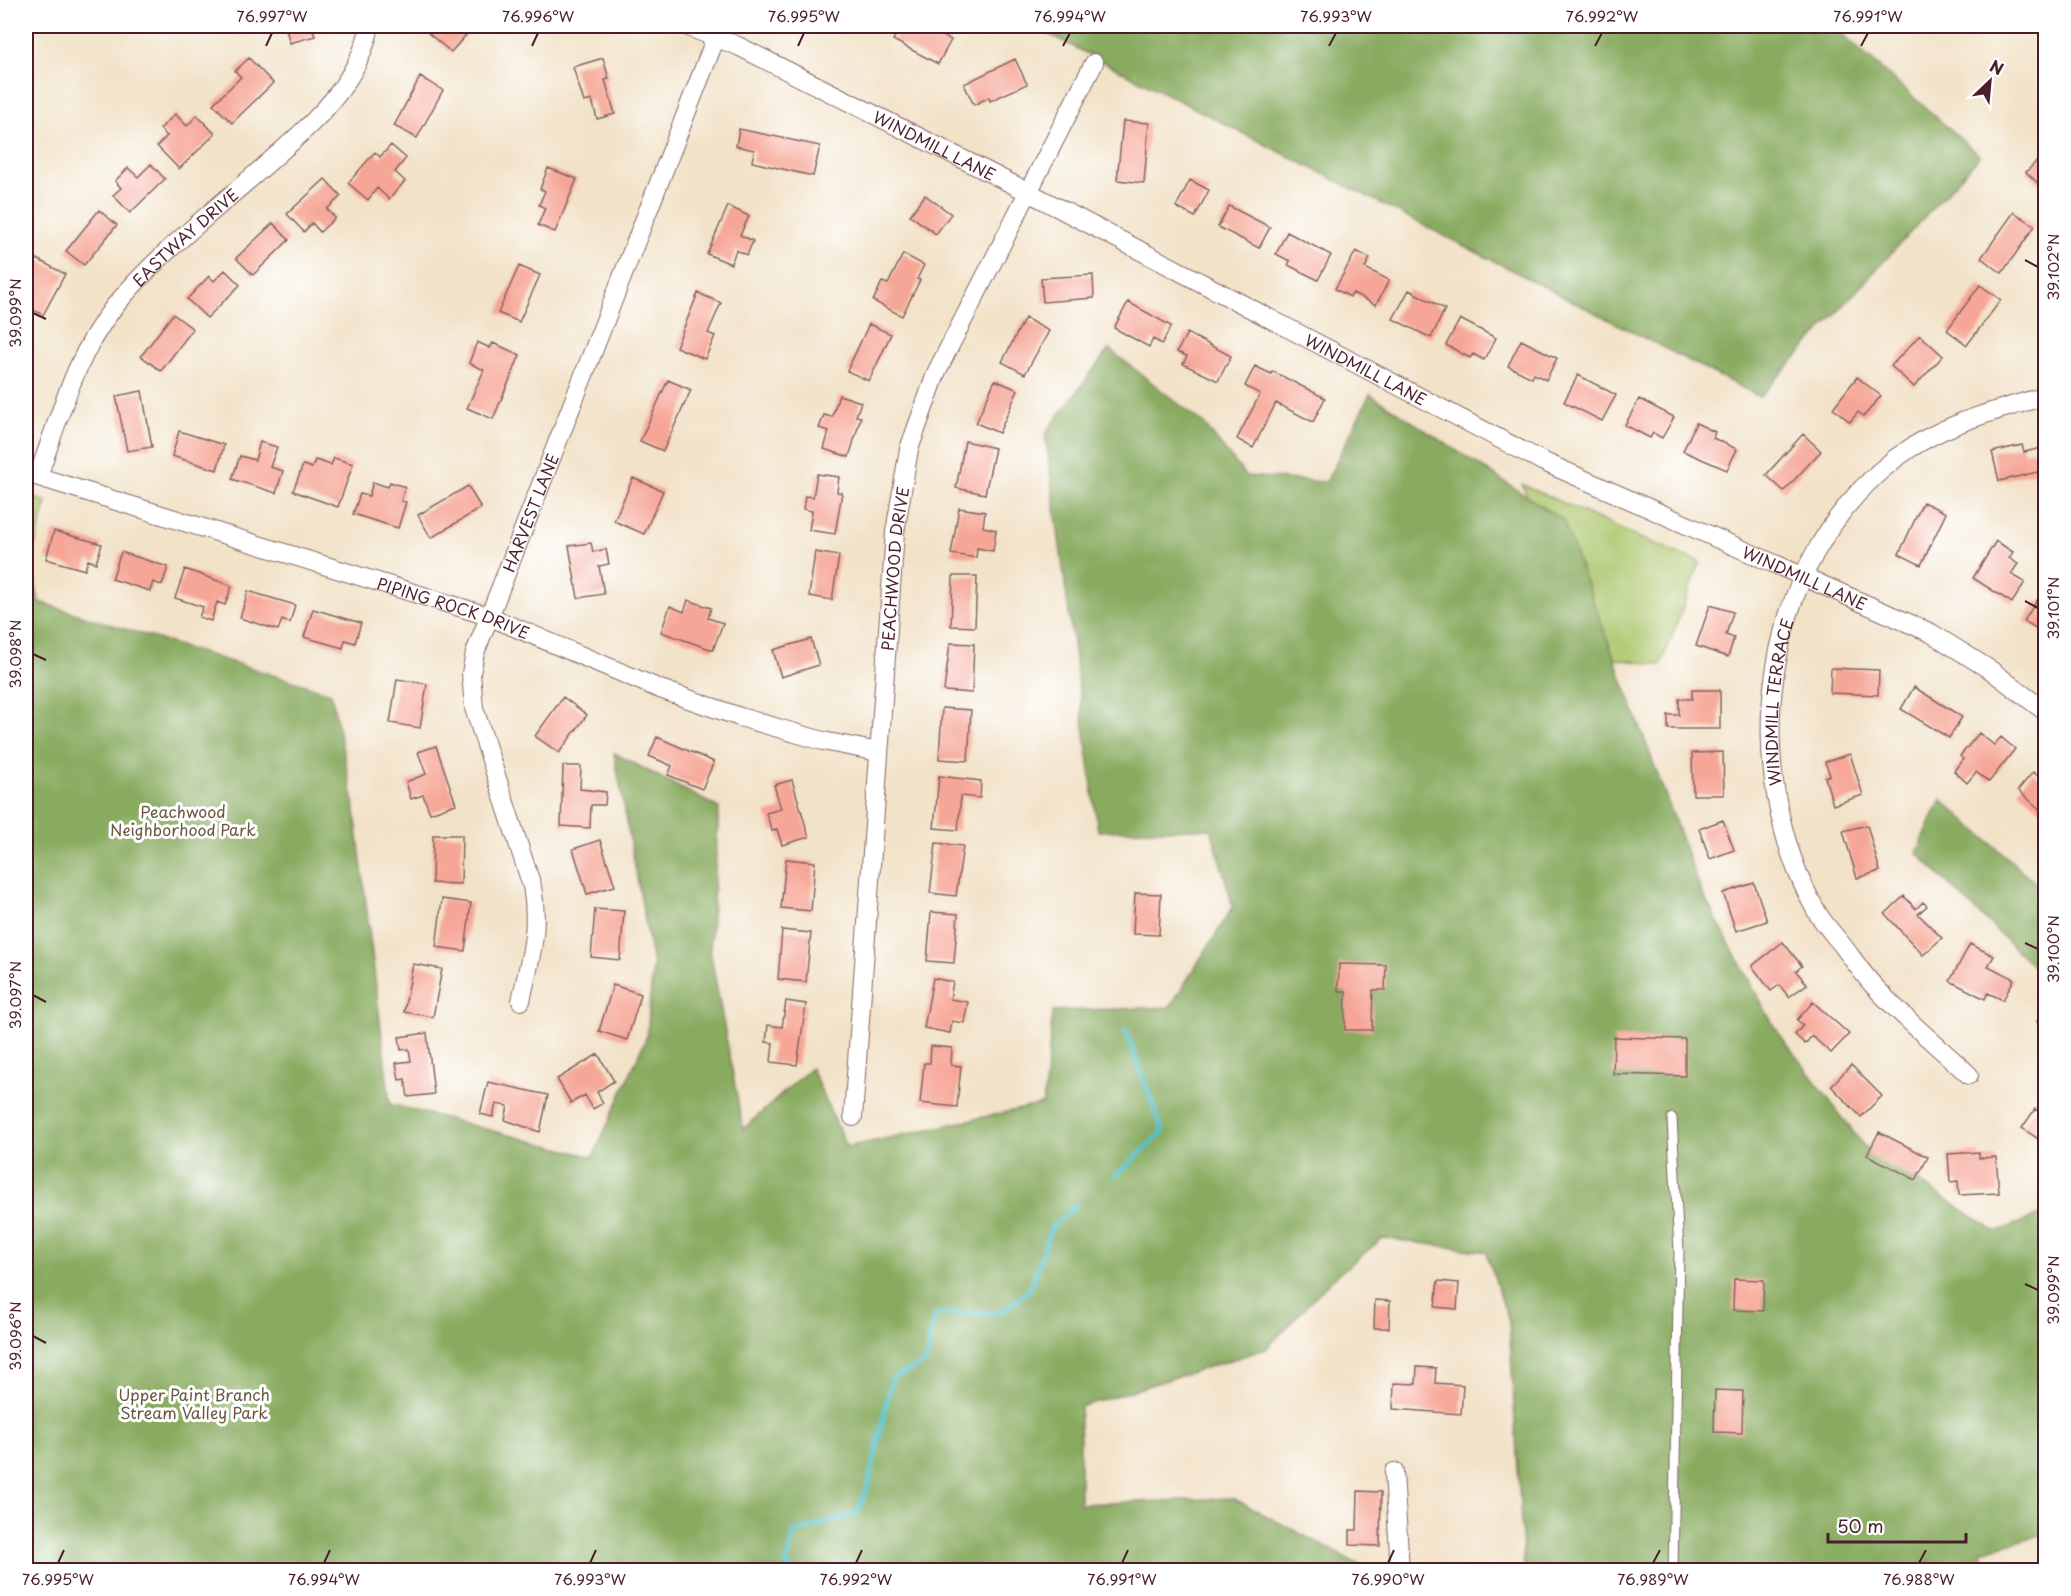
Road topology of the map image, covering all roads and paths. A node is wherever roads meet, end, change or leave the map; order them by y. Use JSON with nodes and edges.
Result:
{"nodes":[{"id":1,"x":370,"y":26,"type":"edge"},
{"id":2,"x":686,"y":26,"type":"edge"},
{"id":3,"x":716,"y":37,"type":"junction"},
{"id":4,"x":1094,"y":63,"type":"dead end"},
{"id":5,"x":1028,"y":192,"type":"junction"},
{"id":6,"x":2046,"y":396,"type":"edge"},
{"id":7,"x":29,"y":475,"type":"edge"},
{"id":8,"x":1803,"y":576,"type":"junction"},
{"id":9,"x":488,"y":616,"type":"junction"},
{"id":10,"x":2046,"y":712,"type":"edge"},
{"id":11,"x":879,"y":752,"type":"junction"},
{"id":12,"x":521,"y":1000,"type":"dead end"},
{"id":13,"x":1969,"y":1075,"type":"dead end"},
{"id":14,"x":853,"y":1117,"type":"dead end"},
{"id":15,"x":1672,"y":1118,"type":"dead end"},
{"id":16,"x":1394,"y":1472,"type":"dead end"},
{"id":17,"x":1400,"y":1570,"type":"edge"},
{"id":18,"x":1673,"y":1570,"type":"edge"}],
"edges":[{"from":1,"to":7,"type":"street","name":"EASTWAY DRIVE"},
{"from":2,"to":3,"type":"street","name":"WINDMILL LANE"},
{"from":3,"to":5,"type":"street","name":"WINDMILL LANE"},
{"from":3,"to":9,"type":"street","name":"HARVEST LANE"},
{"from":4,"to":5,"type":"street","name":"PEACHWOOD DRIVE"},
{"from":5,"to":8,"type":"street","name":"WINDMILL LANE"},
{"from":5,"to":11,"type":"street","name":"PEACHWOOD DRIVE"},
{"from":6,"to":8,"type":"street","name":"WINDMILL TERRACE"},
{"from":7,"to":9,"type":"street","name":"PIPING ROCK DRIVE"},
{"from":8,"to":10,"type":"street","name":"WINDMILL LANE"},
{"from":8,"to":13,"type":"street","name":"WINDMILL TERRACE"},
{"from":9,"to":11,"type":"street","name":"PIPING ROCK DRIVE"},
{"from":9,"to":12,"type":"street","name":"HARVEST LANE"},
{"from":11,"to":14,"type":"street","name":"PEACHWOOD DRIVE"},
{"from":15,"to":18,"type":"lane"},
{"from":16,"to":17,"type":"street"}]}
